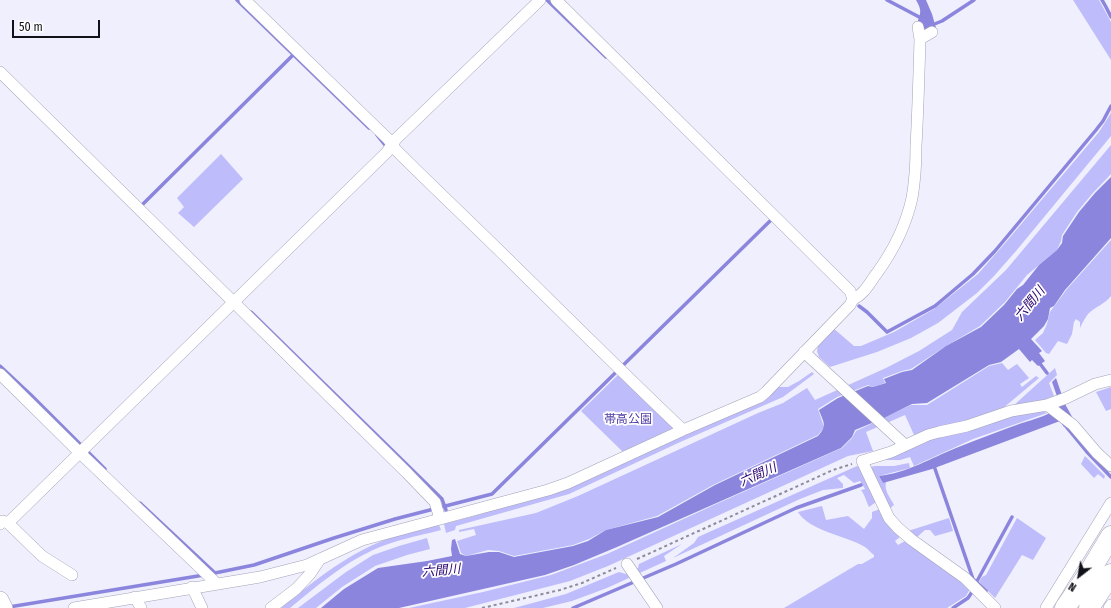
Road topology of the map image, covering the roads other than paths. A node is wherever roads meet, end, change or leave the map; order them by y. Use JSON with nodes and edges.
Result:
{"nodes":[{"id":1,"x":245,"y":0,"type":"edge"},
{"id":2,"x":540,"y":0,"type":"edge"},
{"id":3,"x":556,"y":0,"type":"edge"},
{"id":4,"x":918,"y":27,"type":"dead end"},
{"id":5,"x":932,"y":32,"type":"dead end"},
{"id":6,"x":920,"y":39,"type":"junction"},
{"id":7,"x":0,"y":72,"type":"edge"},
{"id":8,"x":392,"y":145,"type":"junction"},
{"id":9,"x":852,"y":299,"type":"junction"},
{"id":10,"x":236,"y":300,"type":"junction"},
{"id":11,"x":804,"y":352,"type":"junction"},
{"id":12,"x":0,"y":374,"type":"edge"},
{"id":13,"x":1111,"y":380,"type":"edge"},
{"id":14,"x":1055,"y":403,"type":"junction"},
{"id":15,"x":683,"y":430,"type":"junction"},
{"id":16,"x":902,"y":442,"type":"junction"},
{"id":17,"x":83,"y":450,"type":"junction"},
{"id":18,"x":1110,"y":464,"type":"edge"},
{"id":19,"x":1111,"y":503,"type":"edge"},
{"id":20,"x":438,"y":512,"type":"junction"},
{"id":21,"x":4,"y":524,"type":"edge"},
{"id":22,"x":1111,"y":536,"type":"edge"},
{"id":23,"x":320,"y":559,"type":"junction"},
{"id":24,"x":627,"y":564,"type":"road end"},
{"id":25,"x":1111,"y":574,"type":"edge"},
{"id":26,"x":72,"y":575,"type":"dead end"},
{"id":27,"x":210,"y":577,"type":"junction"},
{"id":28,"x":192,"y":587,"type":"junction"},
{"id":29,"x":135,"y":597,"type":"junction"},
{"id":30,"x":1111,"y":605,"type":"edge"},
{"id":31,"x":98,"y":606,"type":"edge"},
{"id":32,"x":74,"y":608,"type":"edge"},
{"id":33,"x":141,"y":608,"type":"edge"},
{"id":34,"x":202,"y":608,"type":"edge"},
{"id":35,"x":271,"y":608,"type":"edge"},
{"id":36,"x":657,"y":608,"type":"edge"},
{"id":37,"x":995,"y":608,"type":"edge"},
{"id":38,"x":1046,"y":608,"type":"edge"},
{"id":39,"x":1065,"y":608,"type":"edge"},
{"id":40,"x":1089,"y":608,"type":"edge"},
{"id":41,"x":1109,"y":608,"type":"edge"}],
"edges":[{"from":1,"to":8,"type":"street"},
{"from":2,"to":8,"type":"street"},
{"from":3,"to":9,"type":"street"},
{"from":4,"to":6,"type":"street"},
{"from":5,"to":6,"type":"street"},
{"from":6,"to":9,"type":"street"},
{"from":7,"to":10,"type":"street"},
{"from":8,"to":10,"type":"street"},
{"from":8,"to":15,"type":"street"},
{"from":9,"to":11,"type":"street"},
{"from":10,"to":17,"type":"street"},
{"from":10,"to":20,"type":"street"},
{"from":11,"to":15,"type":"street"},
{"from":11,"to":16,"type":"street"},
{"from":12,"to":17,"type":"street"},
{"from":13,"to":14,"type":"street"},
{"from":14,"to":16,"type":"street"},
{"from":14,"to":18,"type":"street"},
{"from":15,"to":20,"type":"street"},
{"from":16,"to":37,"type":"street"},
{"from":17,"to":21,"type":"street"},
{"from":17,"to":27,"type":"street"},
{"from":19,"to":38,"type":"street"},
{"from":20,"to":23,"type":"street"},
{"from":21,"to":26,"type":"street"},
{"from":22,"to":39,"type":"highway"},
{"from":23,"to":27,"type":"street"},
{"from":23,"to":35,"type":"street"},
{"from":24,"to":36,"type":"street"},
{"from":25,"to":40,"type":"highway"},
{"from":27,"to":28,"type":"street"},
{"from":28,"to":29,"type":"street"},
{"from":28,"to":34,"type":"street"},
{"from":29,"to":31,"type":"street"},
{"from":29,"to":33,"type":"street"},
{"from":30,"to":41,"type":"street"},
{"from":31,"to":32,"type":"street"}]}
